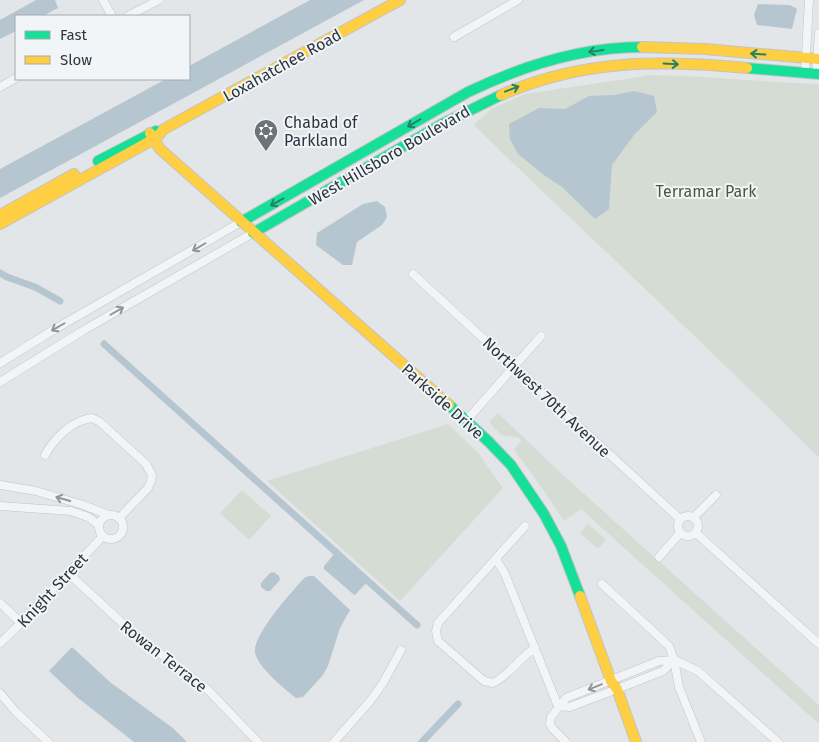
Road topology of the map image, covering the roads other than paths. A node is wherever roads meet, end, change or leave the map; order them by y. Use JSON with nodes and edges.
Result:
{"nodes":[{"id":1,"x":103,"y":0,"type":"edge"},
{"id":2,"x":159,"y":0,"type":"edge"},
{"id":3,"x":400,"y":0,"type":"edge"},
{"id":4,"x":518,"y":0,"type":"edge"},
{"id":5,"x":809,"y":0,"type":"edge"},
{"id":6,"x":111,"y":15,"type":"edge"},
{"id":7,"x":130,"y":15,"type":"edge"},
{"id":8,"x":819,"y":33,"type":"edge"},
{"id":9,"x":454,"y":37,"type":"dead end"},
{"id":10,"x":814,"y":58,"type":"edge"},
{"id":11,"x":814,"y":74,"type":"edge"},
{"id":12,"x":15,"y":79,"type":"edge"},
{"id":13,"x":0,"y":87,"type":"edge"},
{"id":14,"x":152,"y":136,"type":"junction"},
{"id":15,"x":0,"y":214,"type":"edge"},
{"id":16,"x":241,"y":222,"type":"junction"},
{"id":17,"x":0,"y":224,"type":"edge"},
{"id":18,"x":254,"y":233,"type":"junction"},
{"id":19,"x":413,"y":274,"type":"dead end"},
{"id":20,"x":541,"y":336,"type":"dead end"},
{"id":21,"x":0,"y":363,"type":"edge"},
{"id":22,"x":514,"y":366,"type":"junction"},
{"id":23,"x":0,"y":382,"type":"edge"},
{"id":24,"x":466,"y":422,"type":"junction"},
{"id":25,"x":45,"y":455,"type":"dead end"},
{"id":26,"x":0,"y":485,"type":"edge"},
{"id":27,"x":716,"y":495,"type":"dead end"},
{"id":28,"x":0,"y":506,"type":"edge"},
{"id":29,"x":109,"y":515,"type":"junction"},
{"id":30,"x":120,"y":518,"type":"junction"},
{"id":31,"x":693,"y":518,"type":"junction"},
{"id":32,"x":680,"y":520,"type":"junction"},
{"id":33,"x":99,"y":525,"type":"junction"},
{"id":34,"x":525,"y":526,"type":"dead end"},
{"id":35,"x":680,"y":533,"type":"junction"},
{"id":36,"x":696,"y":533,"type":"junction"},
{"id":37,"x":103,"y":536,"type":"junction"},
{"id":38,"x":659,"y":557,"type":"dead end"},
{"id":39,"x":496,"y":559,"type":"junction"},
{"id":40,"x":68,"y":573,"type":"junction"},
{"id":41,"x":602,"y":584,"type":"dead end"},
{"id":42,"x":0,"y":603,"type":"edge"},
{"id":43,"x":21,"y":623,"type":"junction"},
{"id":44,"x":0,"y":643,"type":"edge"},
{"id":45,"x":819,"y":644,"type":"edge"},
{"id":46,"x":535,"y":648,"type":"junction"},
{"id":47,"x":401,"y":650,"type":"dead end"},
{"id":48,"x":674,"y":660,"type":"junction"},
{"id":49,"x":650,"y":665,"type":"junction"},
{"id":50,"x":653,"y":675,"type":"junction"},
{"id":51,"x":614,"y":685,"type":"junction"},
{"id":52,"x":0,"y":692,"type":"edge"},
{"id":53,"x":573,"y":696,"type":"junction"},
{"id":54,"x":577,"y":705,"type":"junction"},
{"id":55,"x":558,"y":706,"type":"junction"},
{"id":56,"x":48,"y":742,"type":"edge"},
{"id":57,"x":258,"y":742,"type":"edge"},
{"id":58,"x":334,"y":742,"type":"edge"},
{"id":59,"x":566,"y":742,"type":"edge"},
{"id":60,"x":636,"y":742,"type":"edge"},
{"id":61,"x":701,"y":742,"type":"edge"},
{"id":62,"x":778,"y":742,"type":"edge"}],
"edges":[{"from":1,"to":6,"type":"street"},
{"from":2,"to":7,"type":"street"},
{"from":3,"to":14,"type":"street","name":"Loxahatchee Road"},
{"from":4,"to":9,"type":"street"},
{"from":5,"to":10,"type":"street"},
{"from":8,"to":10,"type":"street"},
{"from":10,"to":11,"type":"street"},
{"from":10,"to":16,"type":"street","name":"West Hillsboro Boulevard","one_way":true},
{"from":18,"to":11,"type":"street","name":"West Hillsboro Boulevard","one_way":true},
{"from":12,"to":13,"type":"street"},
{"from":14,"to":15,"type":"street","name":"Loxahatchee Road"},
{"from":14,"to":16,"type":"street","name":"Parkside Drive"},
{"from":14,"to":17,"type":"street","name":"Loxahatchee Road"},
{"from":16,"to":18,"type":"street","name":"Parkside Drive"},
{"from":16,"to":21,"type":"street","name":"West Hillsboro Boulevard","one_way":true},
{"from":23,"to":18,"type":"street","name":"West Hillsboro Boulevard","one_way":true},
{"from":18,"to":24,"type":"street","name":"Parkside Drive"},
{"from":19,"to":22,"type":"street","name":"Northwest 70th Avenue"},
{"from":20,"to":22,"type":"street"},
{"from":22,"to":24,"type":"street"},
{"from":22,"to":32,"type":"street","name":"Northwest 70th Avenue"},
{"from":24,"to":51,"type":"street","name":"Parkside Drive"},
{"from":25,"to":30,"type":"street"},
{"from":29,"to":26,"type":"street","one_way":true},
{"from":27,"to":31,"type":"street"},
{"from":28,"to":33,"type":"street"},
{"from":29,"to":30,"type":"street"},
{"from":29,"to":33,"type":"street"},
{"from":30,"to":37,"type":"street"},
{"from":31,"to":32,"type":"street"},
{"from":31,"to":36,"type":"street"},
{"from":32,"to":35,"type":"street"},
{"from":33,"to":37,"type":"street"},
{"from":34,"to":39,"type":"street"},
{"from":35,"to":36,"type":"street"},
{"from":35,"to":38,"type":"street"},
{"from":36,"to":45,"type":"street"},
{"from":37,"to":40,"type":"street","name":"Knight Street"},
{"from":39,"to":46,"type":"street"},
{"from":39,"to":46,"type":"street"},
{"from":40,"to":43,"type":"street","name":"Knight Street"},
{"from":40,"to":57,"type":"street","name":"Rowan Terrace"},
{"from":41,"to":48,"type":"street"},
{"from":42,"to":43,"type":"street"},
{"from":43,"to":44,"type":"street","name":"Knight Street"},
{"from":46,"to":55,"type":"street"},
{"from":47,"to":58,"type":"street"},
{"from":48,"to":49,"type":"street"},
{"from":48,"to":50,"type":"street"},
{"from":48,"to":61,"type":"street"},
{"from":48,"to":62,"type":"street"},
{"from":49,"to":50,"type":"street"},
{"from":49,"to":51,"type":"street"},
{"from":50,"to":51,"type":"street"},
{"from":51,"to":53,"type":"street","one_way":true},
{"from":51,"to":54,"type":"street"},
{"from":51,"to":60,"type":"street","name":"Parkside Drive"},
{"from":52,"to":56,"type":"street"},
{"from":53,"to":54,"type":"street"},
{"from":53,"to":55,"type":"street"},
{"from":54,"to":55,"type":"street"},
{"from":55,"to":59,"type":"street"}]}
